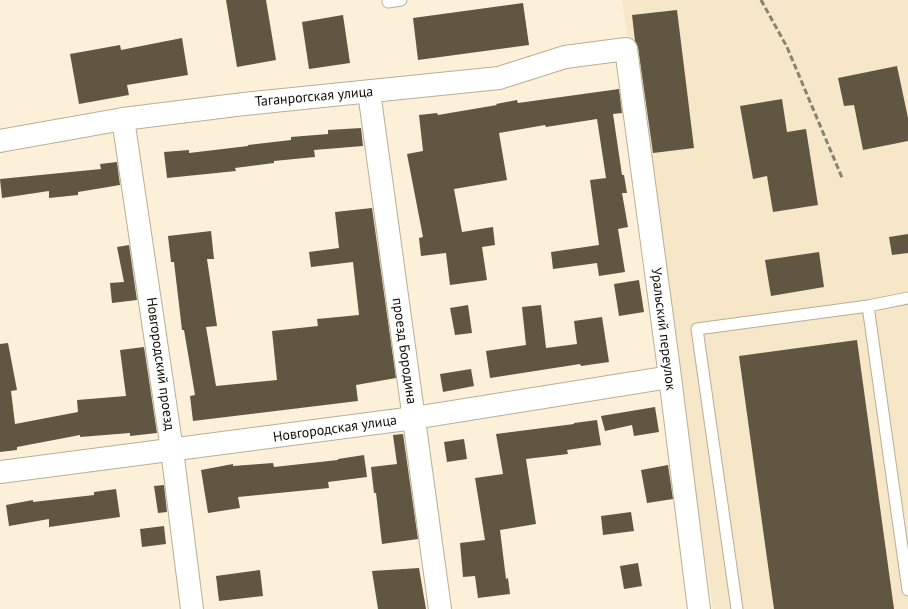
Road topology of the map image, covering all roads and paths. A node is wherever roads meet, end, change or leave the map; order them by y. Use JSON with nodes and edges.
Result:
{"nodes":[{"id":1,"x":388,"y":0,"type":"edge"},
{"id":2,"x":401,"y":0,"type":"edge"},
{"id":3,"x":626,"y":50,"type":"joint"},
{"id":4,"x":369,"y":92,"type":"junction"},
{"id":5,"x":123,"y":119,"type":"junction"},
{"id":6,"x":0,"y":140,"type":"edge"},
{"id":7,"x":908,"y":298,"type":"edge"},
{"id":8,"x":868,"y":306,"type":"junction"},
{"id":9,"x":670,"y":377,"type":"junction"},
{"id":10,"x":414,"y":418,"type":"junction"},
{"id":11,"x":172,"y":450,"type":"junction"},
{"id":12,"x":0,"y":472,"type":"edge"},
{"id":13,"x":908,"y":590,"type":"edge"},
{"id":14,"x":192,"y":609,"type":"edge"},
{"id":15,"x":440,"y":609,"type":"edge"},
{"id":16,"x":698,"y":609,"type":"edge"},
{"id":17,"x":737,"y":609,"type":"edge"}],
"edges":[{"from":1,"to":2,"type":"lane"},
{"from":3,"to":4,"type":"street","name":"Таганрогская улица"},
{"from":3,"to":9,"type":"street","name":"Уральский переулок"},
{"from":4,"to":5,"type":"street","name":"Таганрогская улица"},
{"from":4,"to":10,"type":"street","name":"проезд Бородина"},
{"from":5,"to":6,"type":"street","name":"Таганрогская улица"},
{"from":5,"to":11,"type":"street","name":"Новгородский проезд"},
{"from":7,"to":8,"type":"lane"},
{"from":8,"to":13,"type":"lane"},
{"from":8,"to":17,"type":"lane"},
{"from":9,"to":10,"type":"street","name":"Новгородская улица"},
{"from":9,"to":16,"type":"street","name":"Уральский переулок"},
{"from":10,"to":11,"type":"street","name":"Новгородская улица"},
{"from":10,"to":15,"type":"street","name":"проезд Бородина"},
{"from":11,"to":12,"type":"street","name":"Новгородская улица"},
{"from":11,"to":14,"type":"street","name":"Новгородский проезд"}]}
